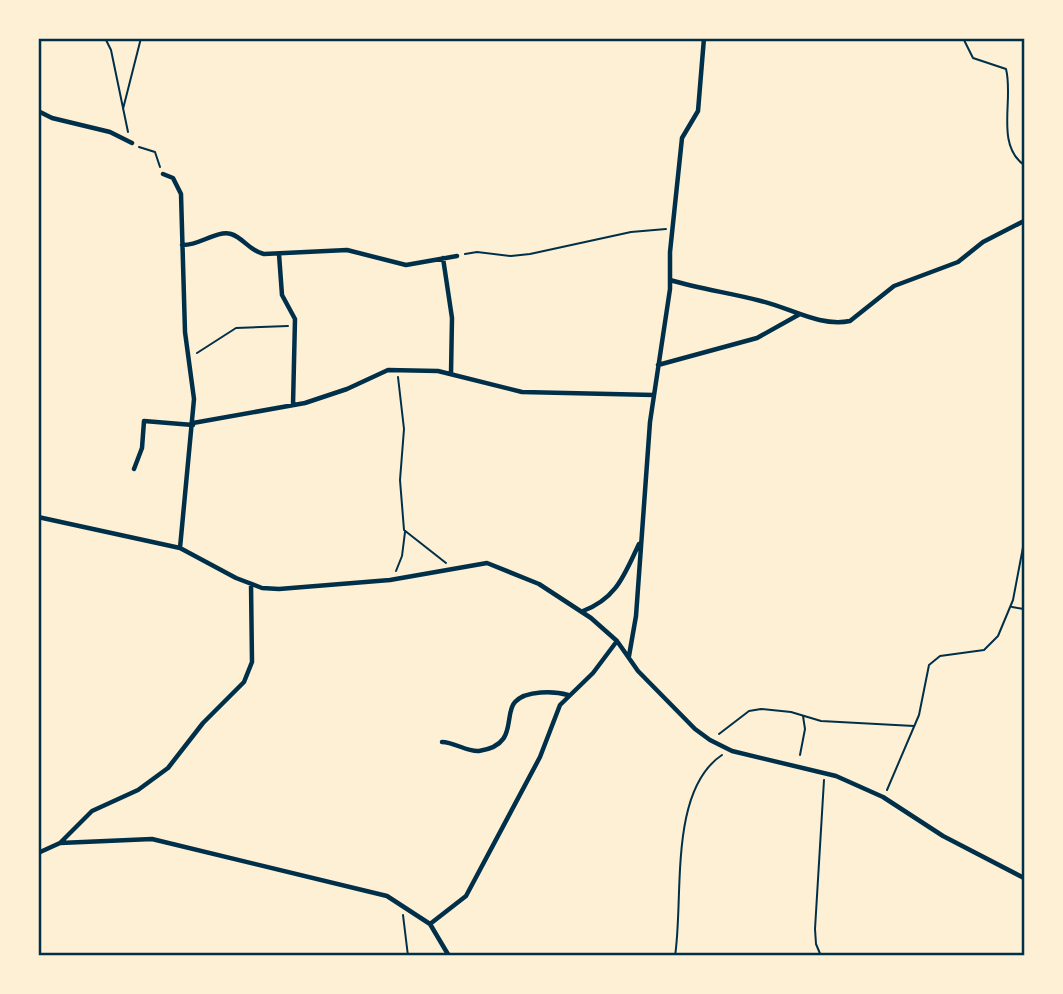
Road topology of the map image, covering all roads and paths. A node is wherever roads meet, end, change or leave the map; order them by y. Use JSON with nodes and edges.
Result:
{"nodes":[{"id":1,"x":105,"y":38,"type":"edge"},
{"id":2,"x":141,"y":38,"type":"edge"},
{"id":3,"x":704,"y":38,"type":"edge"},
{"id":4,"x":963,"y":38,"type":"edge"},
{"id":5,"x":38,"y":111,"type":"edge"},
{"id":6,"x":123,"y":111,"type":"junction"},
{"id":7,"x":132,"y":143,"type":"junction"},
{"id":8,"x":1024,"y":165,"type":"edge"},
{"id":9,"x":163,"y":174,"type":"joint"},
{"id":10,"x":1024,"y":221,"type":"edge"},
{"id":11,"x":673,"y":228,"type":"junction"},
{"id":12,"x":182,"y":245,"type":"junction"},
{"id":13,"x":279,"y":254,"type":"junction"},
{"id":14,"x":457,"y":256,"type":"joint"},
{"id":15,"x":443,"y":258,"type":"junction"},
{"id":16,"x":670,"y":280,"type":"junction"},
{"id":17,"x":800,"y":314,"type":"junction"},
{"id":18,"x":296,"y":327,"type":"junction"},
{"id":19,"x":188,"y":357,"type":"junction"},
{"id":20,"x":658,"y":366,"type":"junction"},
{"id":21,"x":396,"y":369,"type":"junction"},
{"id":22,"x":451,"y":374,"type":"junction"},
{"id":23,"x":653,"y":395,"type":"junction"},
{"id":24,"x":293,"y":405,"type":"junction"},
{"id":25,"x":193,"y":424,"type":"junction"},
{"id":26,"x":134,"y":469,"type":"dead end"},
{"id":27,"x":38,"y":517,"type":"edge"},
{"id":28,"x":405,"y":531,"type":"junction"},
{"id":29,"x":641,"y":540,"type":"junction"},
{"id":30,"x":1024,"y":542,"type":"edge"},
{"id":31,"x":180,"y":548,"type":"junction"},
{"id":32,"x":453,"y":567,"type":"junction"},
{"id":33,"x":390,"y":580,"type":"junction"},
{"id":34,"x":251,"y":584,"type":"junction"},
{"id":35,"x":1011,"y":607,"type":"junction"},
{"id":36,"x":1024,"y":609,"type":"edge"},
{"id":37,"x":583,"y":611,"type":"junction"},
{"id":38,"x":617,"y":641,"type":"junction"},
{"id":39,"x":629,"y":657,"type":"junction"},
{"id":40,"x":568,"y":695,"type":"junction"},
{"id":41,"x":803,"y":715,"type":"junction"},
{"id":42,"x":915,"y":727,"type":"junction"},
{"id":43,"x":710,"y":740,"type":"junction"},
{"id":44,"x":442,"y":742,"type":"dead end"},
{"id":45,"x":732,"y":751,"type":"junction"},
{"id":46,"x":800,"y":755,"type":"dead end"},
{"id":47,"x":825,"y":771,"type":"junction"},
{"id":48,"x":883,"y":797,"type":"junction"},
{"id":49,"x":60,"y":843,"type":"junction"},
{"id":50,"x":38,"y":853,"type":"edge"},
{"id":51,"x":1024,"y":878,"type":"edge"},
{"id":52,"x":401,"y":904,"type":"junction"},
{"id":53,"x":430,"y":924,"type":"junction"},
{"id":54,"x":408,"y":956,"type":"edge"},
{"id":55,"x":449,"y":956,"type":"edge"},
{"id":56,"x":675,"y":956,"type":"edge"},
{"id":57,"x":821,"y":956,"type":"edge"}],
"edges":[{"from":1,"to":6,"type":"path"},
{"from":2,"to":6,"type":"path"},
{"from":3,"to":11,"type":"street"},
{"from":4,"to":8,"type":"path"},
{"from":5,"to":7,"type":"street"},
{"from":6,"to":7,"type":"path"},
{"from":7,"to":9,"type":"path"},
{"from":9,"to":12,"type":"street"},
{"from":10,"to":17,"type":"street"},
{"from":11,"to":14,"type":"path"},
{"from":11,"to":16,"type":"street"},
{"from":12,"to":13,"type":"street"},
{"from":12,"to":19,"type":"street"},
{"from":13,"to":15,"type":"street"},
{"from":13,"to":18,"type":"street"},
{"from":14,"to":15,"type":"street"},
{"from":15,"to":22,"type":"street"},
{"from":16,"to":17,"type":"street"},
{"from":16,"to":20,"type":"street"},
{"from":17,"to":20,"type":"street"},
{"from":18,"to":19,"type":"path"},
{"from":18,"to":24,"type":"street"},
{"from":19,"to":25,"type":"street"},
{"from":20,"to":23,"type":"street"},
{"from":21,"to":22,"type":"street"},
{"from":21,"to":24,"type":"street"},
{"from":21,"to":28,"type":"path"},
{"from":22,"to":23,"type":"street"},
{"from":23,"to":29,"type":"street"},
{"from":24,"to":25,"type":"street"},
{"from":25,"to":26,"type":"street"},
{"from":25,"to":31,"type":"street"},
{"from":27,"to":31,"type":"street"},
{"from":28,"to":32,"type":"path"},
{"from":28,"to":33,"type":"path"},
{"from":29,"to":37,"type":"street"},
{"from":29,"to":39,"type":"street"},
{"from":30,"to":35,"type":"path"},
{"from":31,"to":34,"type":"street"},
{"from":32,"to":33,"type":"street"},
{"from":32,"to":37,"type":"street"},
{"from":33,"to":34,"type":"street"},
{"from":34,"to":49,"type":"street"},
{"from":35,"to":36,"type":"path"},
{"from":35,"to":42,"type":"path"},
{"from":37,"to":38,"type":"street"},
{"from":38,"to":39,"type":"street"},
{"from":38,"to":40,"type":"street"},
{"from":39,"to":43,"type":"street"},
{"from":40,"to":44,"type":"street"},
{"from":40,"to":53,"type":"street"},
{"from":41,"to":42,"type":"path"},
{"from":41,"to":43,"type":"path"},
{"from":41,"to":46,"type":"path"},
{"from":42,"to":48,"type":"path"},
{"from":43,"to":45,"type":"street"},
{"from":45,"to":47,"type":"street"},
{"from":45,"to":56,"type":"path"},
{"from":47,"to":48,"type":"street"},
{"from":47,"to":57,"type":"path"},
{"from":48,"to":51,"type":"street"},
{"from":49,"to":50,"type":"street"},
{"from":49,"to":52,"type":"street"},
{"from":52,"to":53,"type":"street"},
{"from":52,"to":54,"type":"path"},
{"from":53,"to":55,"type":"street"}]}
